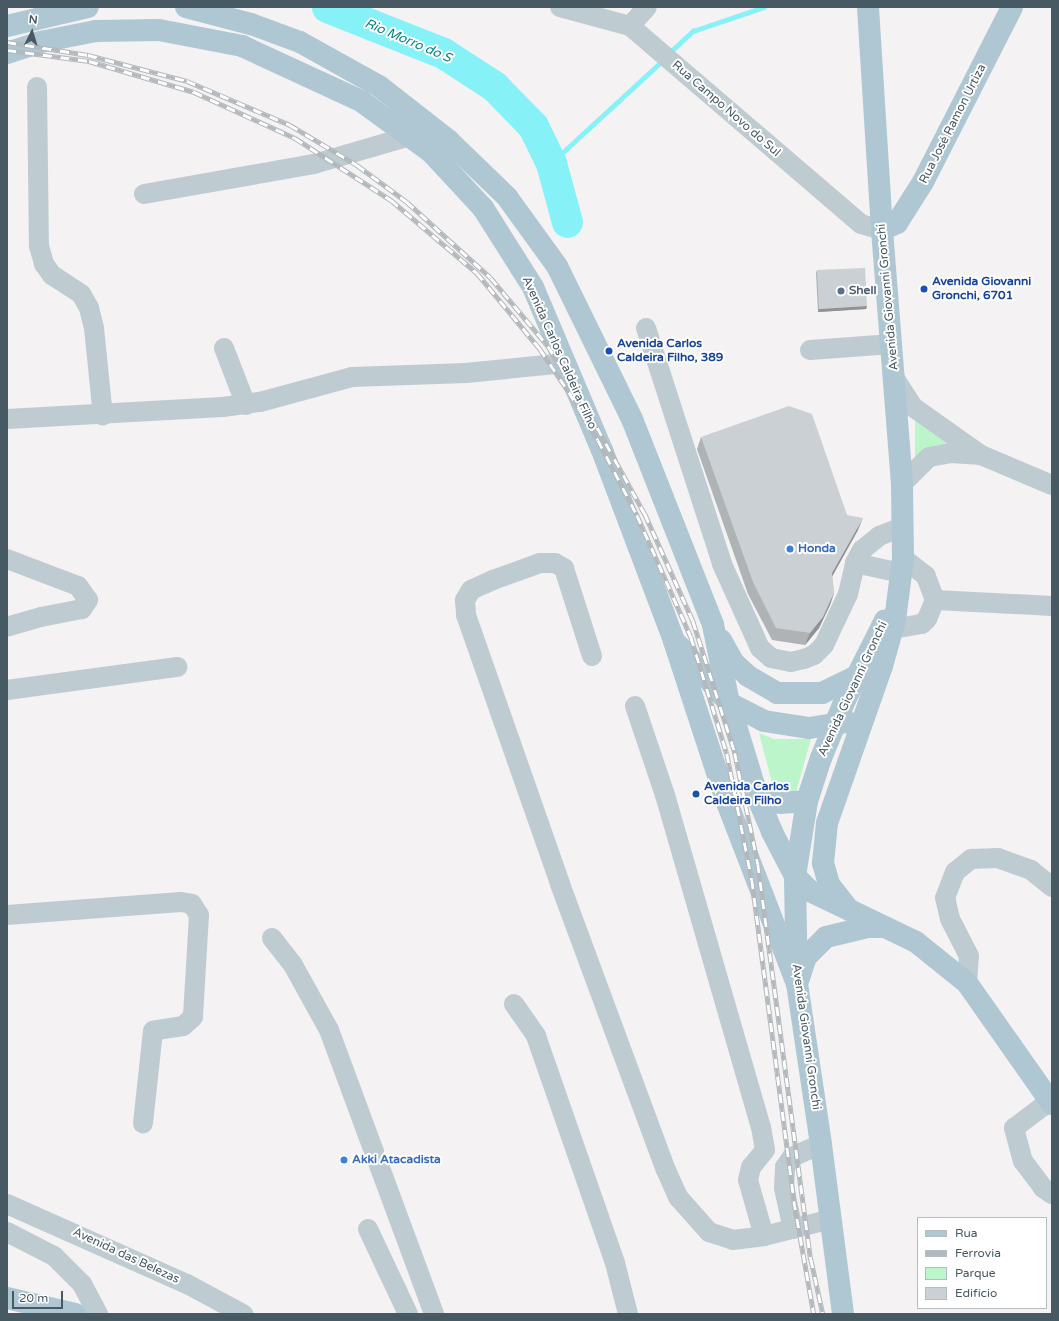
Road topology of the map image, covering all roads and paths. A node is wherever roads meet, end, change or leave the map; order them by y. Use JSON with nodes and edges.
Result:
{"nodes":[{"id":1,"x":88,"y":7,"type":"edge"},
{"id":2,"x":186,"y":7,"type":"edge"},
{"id":3,"x":560,"y":7,"type":"edge"},
{"id":4,"x":646,"y":7,"type":"edge"},
{"id":5,"x":868,"y":7,"type":"edge"},
{"id":6,"x":1012,"y":7,"type":"edge"},
{"id":7,"x":7,"y":26,"type":"edge"},
{"id":8,"x":630,"y":26,"type":"junction"},
{"id":9,"x":7,"y":53,"type":"edge"},
{"id":10,"x":37,"y":87,"type":"dead end"},
{"id":11,"x":407,"y":137,"type":"junction"},
{"id":12,"x":144,"y":194,"type":"dead end"},
{"id":13,"x":882,"y":230,"type":"junction"},
{"id":14,"x":646,"y":328,"type":"dead end"},
{"id":15,"x":892,"y":344,"type":"junction"},
{"id":16,"x":224,"y":348,"type":"dead end"},
{"id":17,"x":810,"y":350,"type":"dead end"},
{"id":18,"x":566,"y":363,"type":"junction"},
{"id":19,"x":895,"y":379,"type":"junction"},
{"id":20,"x":246,"y":405,"type":"junction"},
{"id":21,"x":103,"y":416,"type":"junction"},
{"id":22,"x":7,"y":419,"type":"edge"},
{"id":23,"x":981,"y":455,"type":"junction"},
{"id":24,"x":902,"y":484,"type":"junction"},
{"id":25,"x":1052,"y":485,"type":"edge"},
{"id":26,"x":903,"y":527,"type":"junction"},
{"id":27,"x":7,"y":560,"type":"edge"},
{"id":28,"x":855,"y":563,"type":"junction"},
{"id":29,"x":901,"y":573,"type":"junction"},
{"id":30,"x":935,"y":600,"type":"junction"},
{"id":31,"x":1052,"y":606,"type":"edge"},
{"id":32,"x":713,"y":625,"type":"junction"},
{"id":33,"x":7,"y":627,"type":"edge"},
{"id":34,"x":893,"y":629,"type":"junction"},
{"id":35,"x":674,"y":640,"type":"junction"},
{"id":36,"x":592,"y":656,"type":"dead end"},
{"id":37,"x":178,"y":668,"type":"dead end"},
{"id":38,"x":857,"y":676,"type":"junction"},
{"id":39,"x":7,"y":690,"type":"edge"},
{"id":40,"x":729,"y":703,"type":"junction"},
{"id":41,"x":635,"y":706,"type":"dead end"},
{"id":42,"x":869,"y":710,"type":"junction"},
{"id":43,"x":835,"y":724,"type":"junction"},
{"id":44,"x":759,"y":801,"type":"junction"},
{"id":45,"x":807,"y":801,"type":"junction"},
{"id":46,"x":795,"y":876,"type":"junction"},
{"id":47,"x":1052,"y":887,"type":"edge"},
{"id":48,"x":849,"y":910,"type":"junction"},
{"id":49,"x":7,"y":915,"type":"edge"},
{"id":50,"x":887,"y":927,"type":"junction"},
{"id":51,"x":272,"y":938,"type":"dead end"},
{"id":52,"x":967,"y":983,"type":"junction"},
{"id":53,"x":797,"y":984,"type":"junction"},
{"id":54,"x":514,"y":1004,"type":"dead end"},
{"id":55,"x":1051,"y":1103,"type":"edge"},
{"id":56,"x":143,"y":1123,"type":"dead end"},
{"id":57,"x":821,"y":1144,"type":"junction"},
{"id":58,"x":1052,"y":1194,"type":"edge"},
{"id":59,"x":7,"y":1204,"type":"edge"},
{"id":60,"x":830,"y":1219,"type":"junction"},
{"id":61,"x":368,"y":1229,"type":"dead end"},
{"id":62,"x":793,"y":1229,"type":"junction"},
{"id":63,"x":7,"y":1232,"type":"edge"},
{"id":64,"x":764,"y":1236,"type":"junction"},
{"id":65,"x":836,"y":1259,"type":"junction"},
{"id":66,"x":7,"y":1298,"type":"edge"},
{"id":67,"x":75,"y":1314,"type":"edge"},
{"id":68,"x":98,"y":1314,"type":"edge"},
{"id":69,"x":243,"y":1314,"type":"edge"},
{"id":70,"x":408,"y":1314,"type":"edge"},
{"id":71,"x":434,"y":1314,"type":"edge"},
{"id":72,"x":628,"y":1314,"type":"edge"},
{"id":73,"x":828,"y":1314,"type":"edge"},
{"id":74,"x":842,"y":1314,"type":"edge"}],
"edges":[{"from":1,"to":7,"type":"main road"},
{"from":2,"to":32,"type":"main road"},
{"from":3,"to":8,"type":"street","name":"Rua Campo Novo do Sul"},
{"from":4,"to":8,"type":"street"},
{"from":5,"to":13,"type":"main road","name":"Avenida Giovanni Gronchi"},
{"from":6,"to":13,"type":"main road","name":"Rua José Ramon Urtiza"},
{"from":8,"to":13,"type":"street","name":"Rua Campo Novo do Sul"},
{"from":9,"to":11,"type":"main road","name":"Avenida Carlos Caldeira Filho"},
{"from":10,"to":21,"type":"street"},
{"from":11,"to":12,"type":"street"},
{"from":11,"to":18,"type":"main road","name":"Avenida Carlos Caldeira Filho"},
{"from":13,"to":15,"type":"main road","name":"Avenida Giovanni Gronchi"},
{"from":14,"to":28,"type":"street"},
{"from":15,"to":17,"type":"street"},
{"from":15,"to":19,"type":"main road","name":"Avenida Giovanni Gronchi"},
{"from":16,"to":20,"type":"street"},
{"from":18,"to":20,"type":"street"},
{"from":18,"to":35,"type":"main road","name":"Avenida Carlos Caldeira Filho"},
{"from":19,"to":23,"type":"street"},
{"from":19,"to":24,"type":"main road","name":"Avenida Giovanni Gronchi"},
{"from":20,"to":21,"type":"street"},
{"from":21,"to":22,"type":"street"},
{"from":23,"to":24,"type":"street"},
{"from":23,"to":25,"type":"street"},
{"from":24,"to":26,"type":"main road","name":"Avenida Giovanni Gronchi"},
{"from":26,"to":28,"type":"street"},
{"from":26,"to":29,"type":"main road","name":"Avenida Giovanni Gronchi"},
{"from":27,"to":33,"type":"street"},
{"from":28,"to":29,"type":"street"},
{"from":29,"to":30,"type":"street"},
{"from":29,"to":34,"type":"main road","name":"Avenida Giovanni Gronchi"},
{"from":29,"to":38,"type":"main road","name":"Avenida Giovanni Gronchi"},
{"from":30,"to":31,"type":"street"},
{"from":30,"to":34,"type":"street"},
{"from":32,"to":38,"type":"main road"},
{"from":32,"to":40,"type":"main road"},
{"from":34,"to":42,"type":"main road","name":"Avenida Giovanni Gronchi"},
{"from":35,"to":40,"type":"main road"},
{"from":35,"to":53,"type":"main road","name":"Avenida Carlos Caldeira Filho"},
{"from":36,"to":64,"type":"street"},
{"from":37,"to":39,"type":"street"},
{"from":38,"to":43,"type":"main road","name":"Avenida Giovanni Gronchi"},
{"from":40,"to":43,"type":"main road"},
{"from":40,"to":44,"type":"main road"},
{"from":41,"to":64,"type":"street"},
{"from":42,"to":43,"type":"main road"},
{"from":42,"to":48,"type":"main road","name":"Avenida Giovanni Gronchi"},
{"from":43,"to":45,"type":"main road","name":"Avenida Giovanni Gronchi"},
{"from":44,"to":45,"type":"main road"},
{"from":44,"to":46,"type":"main road"},
{"from":45,"to":46,"type":"main road","name":"Avenida Giovanni Gronchi"},
{"from":46,"to":48,"type":"main road"},
{"from":46,"to":53,"type":"main road","name":"Avenida Giovanni Gronchi"},
{"from":47,"to":52,"type":"street"},
{"from":48,"to":50,"type":"main road"},
{"from":49,"to":56,"type":"street"},
{"from":50,"to":52,"type":"main road"},
{"from":50,"to":53,"type":"main road"},
{"from":51,"to":71,"type":"street"},
{"from":52,"to":55,"type":"main road"},
{"from":53,"to":57,"type":"main road","name":"Avenida Giovanni Gronchi"},
{"from":54,"to":72,"type":"street"},
{"from":55,"to":58,"type":"street"},
{"from":57,"to":60,"type":"main road","name":"Avenida Giovanni Gronchi"},
{"from":57,"to":62,"type":"street"},
{"from":59,"to":69,"type":"street","name":"Avenida das Belezas"},
{"from":60,"to":62,"type":"street"},
{"from":60,"to":65,"type":"main road","name":"Avenida Giovanni Gronchi"},
{"from":61,"to":70,"type":"street"},
{"from":62,"to":64,"type":"street"},
{"from":63,"to":68,"type":"street"},
{"from":65,"to":73,"type":"main road"},
{"from":65,"to":74,"type":"main road","name":"Avenida Giovanni Gronchi"},
{"from":66,"to":67,"type":"main road"}]}
